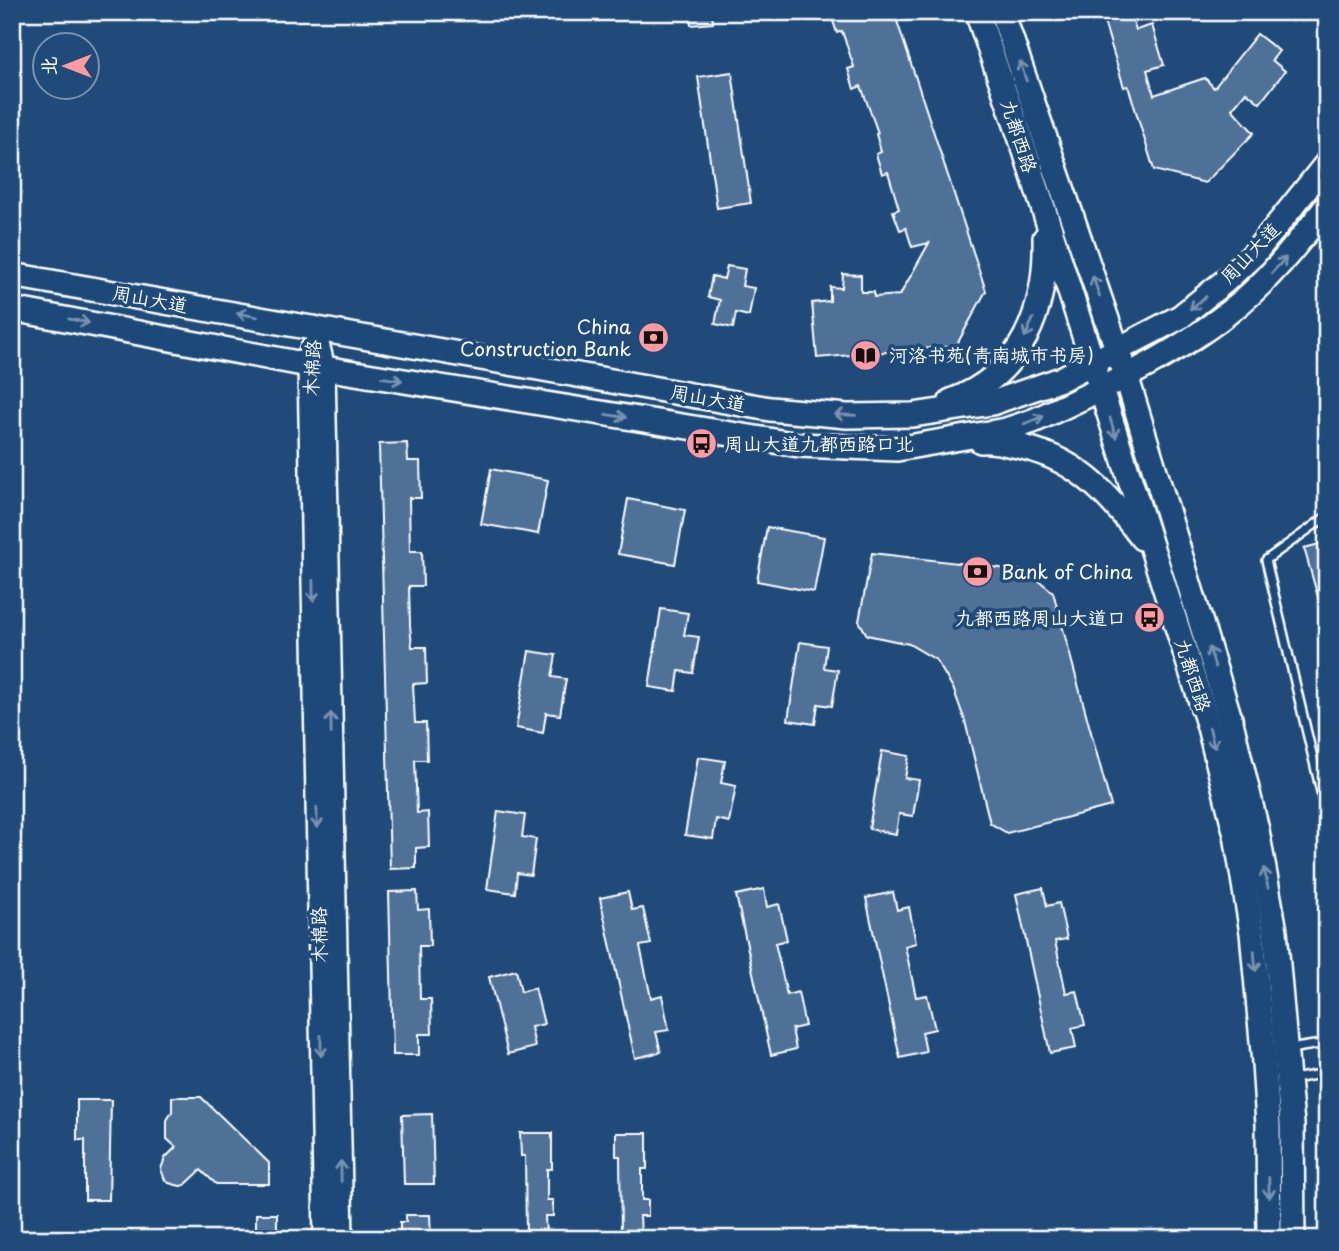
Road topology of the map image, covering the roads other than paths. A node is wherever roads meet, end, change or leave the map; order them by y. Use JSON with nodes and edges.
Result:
{"nodes":[{"id":1,"x":977,"y":12,"type":"edge"},
{"id":2,"x":1003,"y":12,"type":"edge"},
{"id":3,"x":1327,"y":163,"type":"edge"},
{"id":4,"x":1327,"y":206,"type":"edge"},
{"id":5,"x":1044,"y":214,"type":"junction"},
{"id":6,"x":12,"y":275,"type":"edge"},
{"id":7,"x":12,"y":309,"type":"edge"},
{"id":8,"x":314,"y":327,"type":"junction"},
{"id":9,"x":1118,"y":351,"type":"junction"},
{"id":10,"x":1093,"y":363,"type":"junction"},
{"id":11,"x":317,"y":366,"type":"junction"},
{"id":12,"x":1126,"y":375,"type":"junction"},
{"id":13,"x":1101,"y":387,"type":"junction"},
{"id":14,"x":914,"y":415,"type":"junction"},
{"id":15,"x":932,"y":444,"type":"junction"},
{"id":16,"x":1327,"y":516,"type":"edge"},
{"id":17,"x":1152,"y":551,"type":"junction"},
{"id":18,"x":1327,"y":817,"type":"edge"},
{"id":19,"x":1327,"y":1043,"type":"edge"},
{"id":20,"x":1287,"y":1050,"type":"junction"},
{"id":21,"x":1327,"y":1073,"type":"edge"},
{"id":22,"x":1289,"y":1080,"type":"junction"},
{"id":23,"x":325,"y":1239,"type":"edge"},
{"id":24,"x":342,"y":1239,"type":"edge"},
{"id":25,"x":1269,"y":1239,"type":"edge"},
{"id":26,"x":1293,"y":1239,"type":"edge"}],
"edges":[{"from":1,"to":5,"type":"main road","name":"九都西路"},
{"from":9,"to":2,"type":"main road","name":"九都西路","one_way":true},
{"from":3,"to":9,"type":"main road","name":"周山大道","one_way":true},
{"from":12,"to":4,"type":"main road","name":"周山大道","one_way":true},
{"from":5,"to":10,"type":"main road","name":"九都西路"},
{"from":5,"to":14,"type":"main road","one_way":true},
{"from":8,"to":6,"type":"main road","name":"周山大道","one_way":true},
{"from":7,"to":11,"type":"main road","name":"周山大道","one_way":true},
{"from":8,"to":11,"type":"main road","name":"木棉路"},
{"from":14,"to":8,"type":"main road","name":"周山大道","one_way":true},
{"from":9,"to":10,"type":"main road","name":"周山大道"},
{"from":9,"to":12,"type":"main road","name":"九都西路"},
{"from":10,"to":13,"type":"main road","name":"九都西路"},
{"from":10,"to":14,"type":"main road","name":"周山大道"},
{"from":11,"to":15,"type":"main road","name":"周山大道","one_way":true},
{"from":11,"to":23,"type":"main road","name":"木棉路","one_way":true},
{"from":24,"to":11,"type":"main road","name":"木棉路","one_way":true},
{"from":12,"to":13,"type":"main road","name":"周山大道"},
{"from":20,"to":12,"type":"main road","name":"九都西路","one_way":true},
{"from":15,"to":13,"type":"main road","name":"周山大道","one_way":true},
{"from":13,"to":17,"type":"main road","name":"九都西路","one_way":true},
{"from":15,"to":17,"type":"main road"},
{"from":16,"to":18,"type":"lane"},
{"from":17,"to":25,"type":"main road","name":"九都西路","one_way":true},
{"from":19,"to":20,"type":"lane"},
{"from":20,"to":22,"type":"main road","name":"九都西路"},
{"from":21,"to":22,"type":"lane"},
{"from":22,"to":26,"type":"main road","name":"九都西路"}]}
